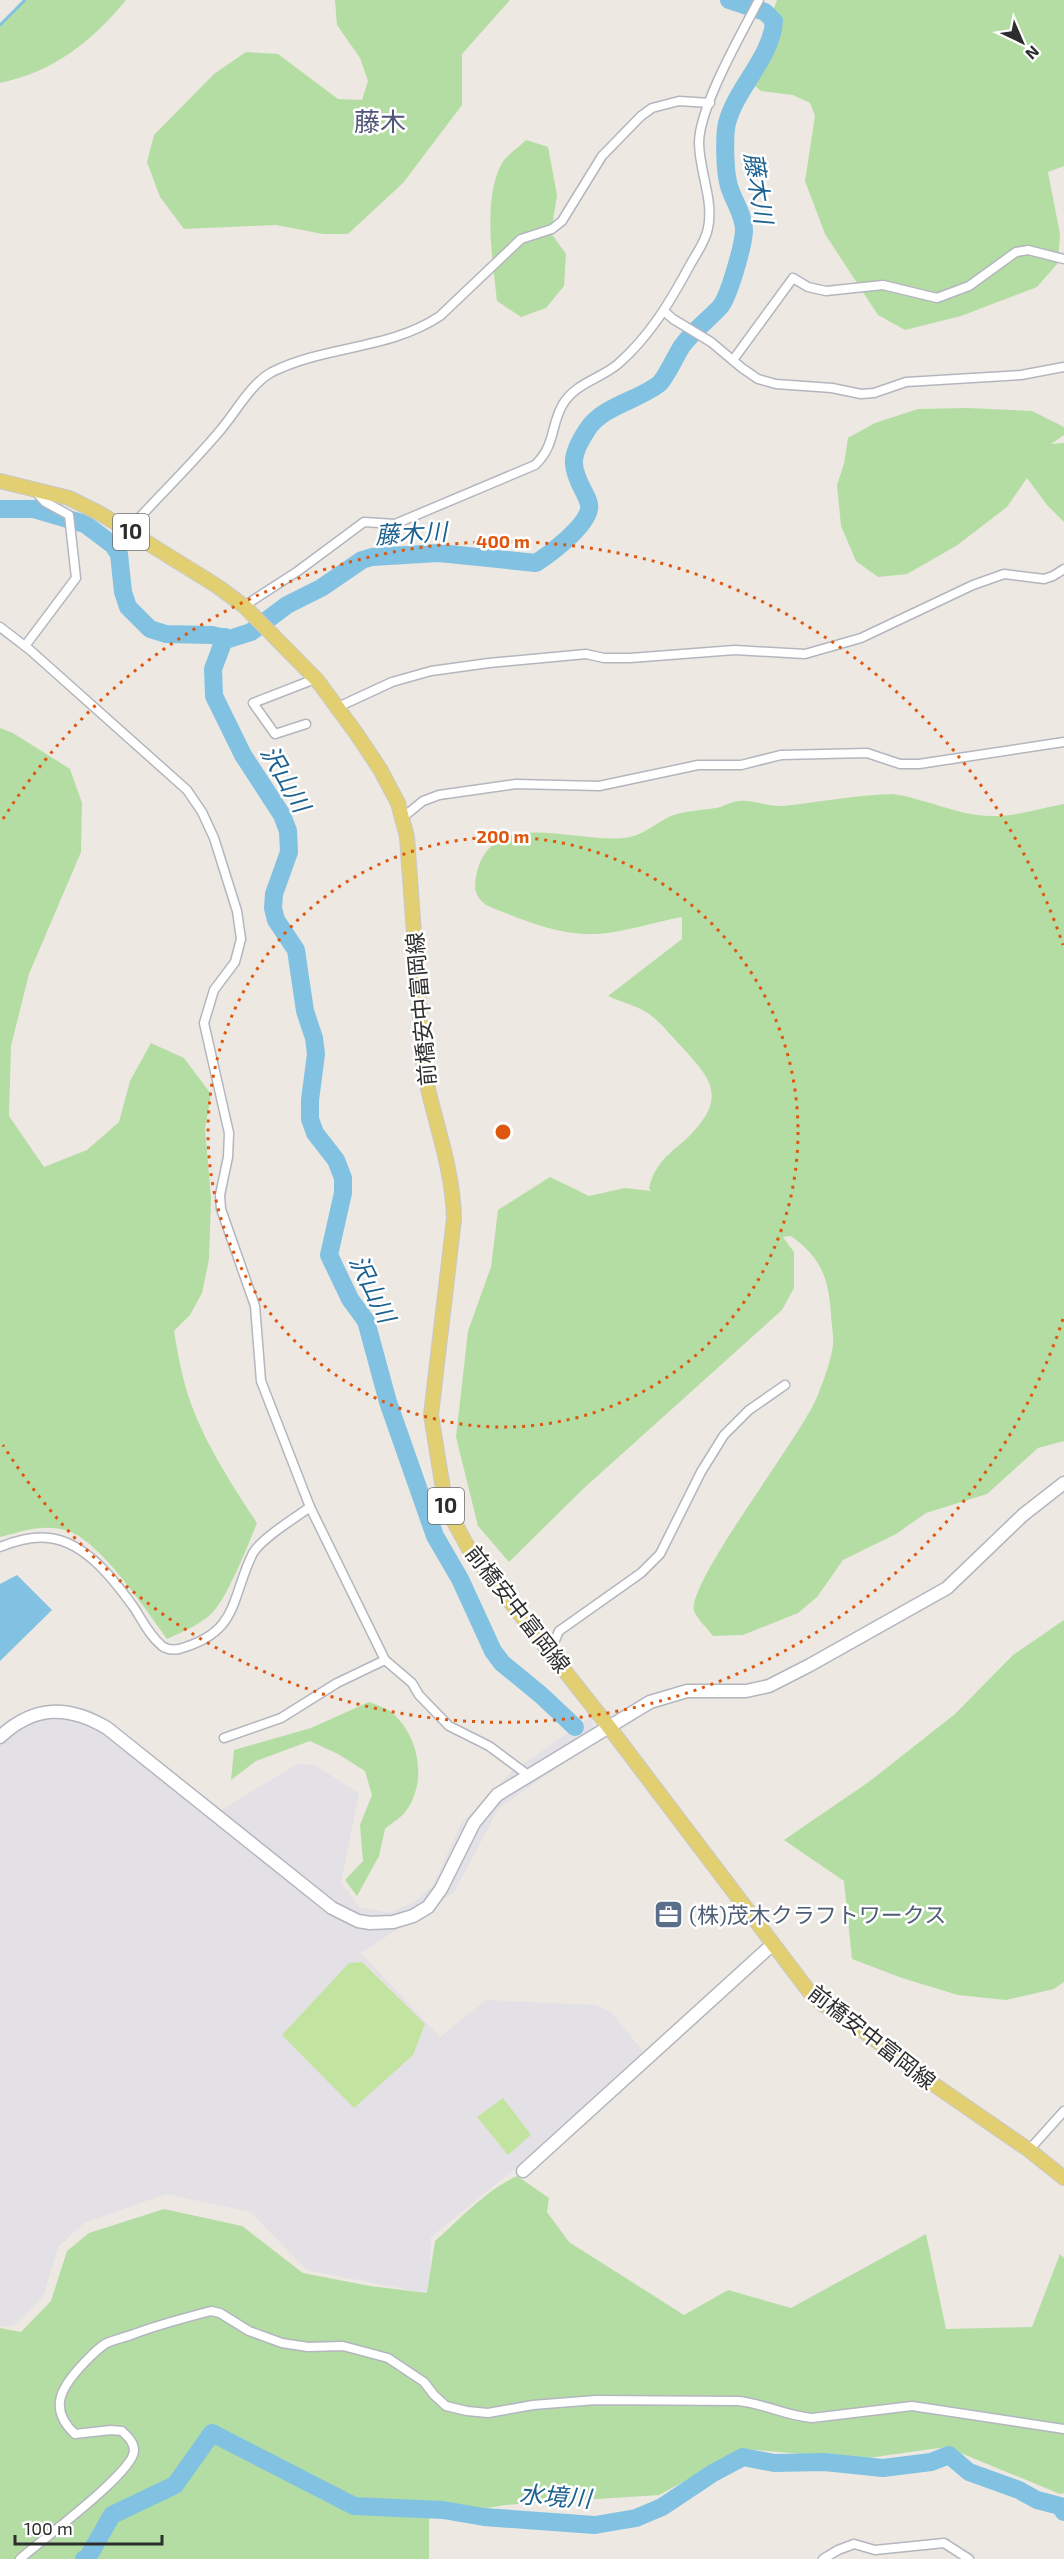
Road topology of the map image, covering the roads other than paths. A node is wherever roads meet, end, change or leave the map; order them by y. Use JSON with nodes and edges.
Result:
{"nodes":[{"id":1,"x":759,"y":0,"type":"edge"},
{"id":2,"x":710,"y":103,"type":"junction"},
{"id":3,"x":1064,"y":260,"type":"edge"},
{"id":4,"x":664,"y":311,"type":"junction"},
{"id":5,"x":733,"y":360,"type":"junction"},
{"id":6,"x":1064,"y":368,"type":"edge"},
{"id":7,"x":0,"y":481,"type":"edge"},
{"id":8,"x":33,"y":490,"type":"junction"},
{"id":9,"x":128,"y":530,"type":"junction"},
{"id":10,"x":1064,"y":569,"type":"edge"},
{"id":11,"x":246,"y":608,"type":"junction"},
{"id":12,"x":0,"y":627,"type":"edge"},
{"id":13,"x":25,"y":646,"type":"junction"},
{"id":14,"x":315,"y":679,"type":"junction"},
{"id":15,"x":338,"y":707,"type":"junction"},
{"id":16,"x":306,"y":724,"type":"dead end"},
{"id":17,"x":1064,"y":742,"type":"edge"},
{"id":18,"x":402,"y":818,"type":"junction"},
{"id":19,"x":785,"y":1385,"type":"dead end"},
{"id":20,"x":1064,"y":1483,"type":"edge"},
{"id":21,"x":310,"y":1507,"type":"junction"},
{"id":22,"x":0,"y":1547,"type":"edge"},
{"id":23,"x":550,"y":1652,"type":"junction"},
{"id":24,"x":385,"y":1660,"type":"junction"},
{"id":25,"x":609,"y":1727,"type":"junction"},
{"id":26,"x":0,"y":1737,"type":"edge"},
{"id":27,"x":224,"y":1737,"type":"dead end"},
{"id":28,"x":528,"y":1775,"type":"junction"},
{"id":29,"x":773,"y":1944,"type":"junction"},
{"id":30,"x":1064,"y":2111,"type":"edge"},
{"id":31,"x":1029,"y":2150,"type":"junction"},
{"id":32,"x":523,"y":2172,"type":"dead end"},
{"id":33,"x":1064,"y":2178,"type":"edge"},
{"id":34,"x":1064,"y":2429,"type":"edge"},
{"id":35,"x":20,"y":2559,"type":"edge"},
{"id":36,"x":823,"y":2559,"type":"edge"},
{"id":37,"x":969,"y":2559,"type":"edge"}],
"edges":[{"from":1,"to":2,"type":"street"},
{"from":2,"to":4,"type":"street"},
{"from":2,"to":9,"type":"street"},
{"from":3,"to":5,"type":"street"},
{"from":4,"to":5,"type":"street"},
{"from":4,"to":11,"type":"street"},
{"from":5,"to":6,"type":"street"},
{"from":7,"to":8,"type":"main road","number":"10"},
{"from":8,"to":9,"type":"main road","number":"10"},
{"from":8,"to":13,"type":"street"},
{"from":9,"to":11,"type":"main road","number":"10"},
{"from":10,"to":15,"type":"street"},
{"from":11,"to":14,"type":"main road","name":"前橋安中富岡線","number":"10"},
{"from":12,"to":13,"type":"street"},
{"from":13,"to":21,"type":"street"},
{"from":14,"to":15,"type":"main road","name":"前橋安中富岡線","number":"10"},
{"from":14,"to":16,"type":"street"},
{"from":15,"to":18,"type":"main road","name":"前橋安中富岡線","number":"10"},
{"from":17,"to":18,"type":"street"},
{"from":18,"to":23,"type":"main road","name":"前橋安中富岡線","number":"10"},
{"from":19,"to":23,"type":"street"},
{"from":20,"to":25,"type":"street"},
{"from":21,"to":22,"type":"street"},
{"from":21,"to":24,"type":"street"},
{"from":23,"to":25,"type":"main road","name":"前橋安中富岡線","number":"10"},
{"from":24,"to":27,"type":"street"},
{"from":24,"to":28,"type":"street"},
{"from":25,"to":28,"type":"street"},
{"from":25,"to":29,"type":"main road","name":"前橋安中富岡線","number":"10"},
{"from":26,"to":28,"type":"street"},
{"from":29,"to":31,"type":"main road","name":"前橋安中富岡線","number":"10"},
{"from":29,"to":32,"type":"street"},
{"from":30,"to":31,"type":"street"},
{"from":31,"to":33,"type":"main road","name":"前橋安中富岡線","number":"10"},
{"from":34,"to":35,"type":"street"},
{"from":36,"to":37,"type":"street"}]}
